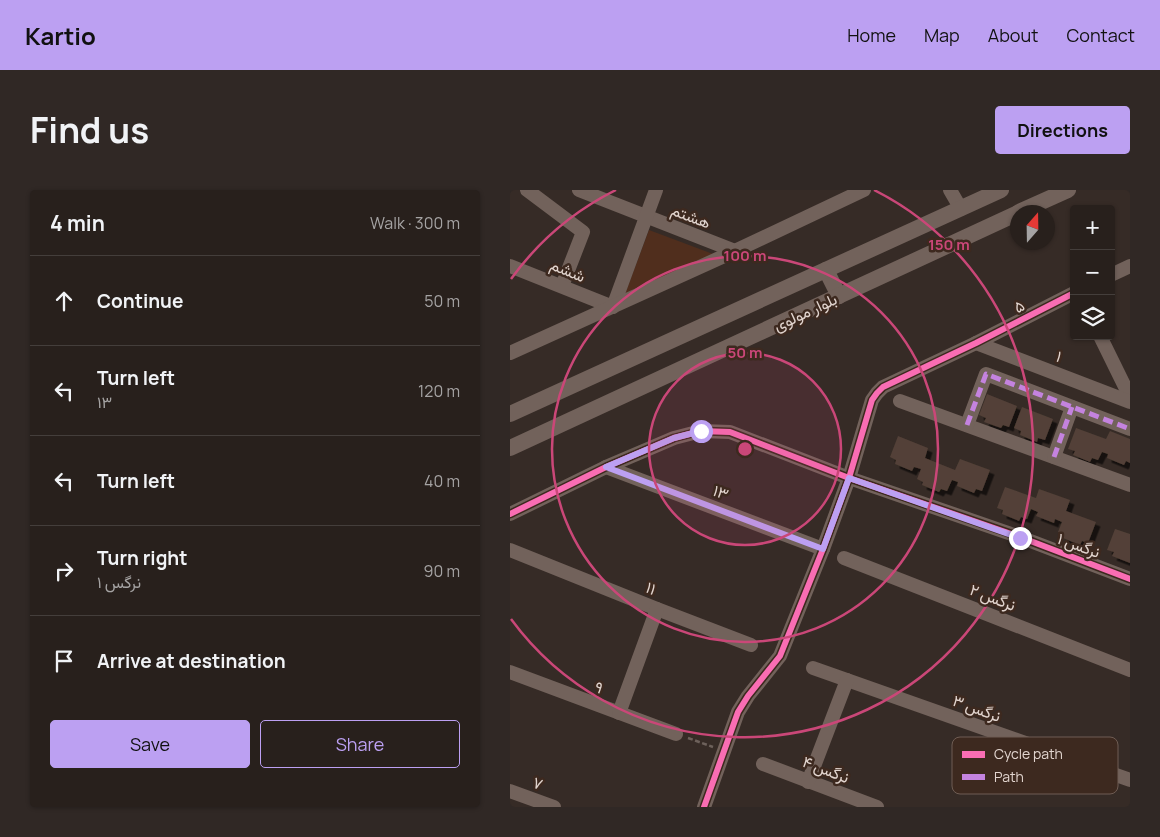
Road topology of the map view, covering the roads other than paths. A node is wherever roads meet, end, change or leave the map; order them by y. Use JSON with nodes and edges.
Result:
{"nodes":[{"id":1,"x":580,"y":190,"type":"edge"},
{"id":2,"x":656,"y":190,"type":"edge"},
{"id":3,"x":950,"y":190,"type":"edge"},
{"id":4,"x":1001,"y":190,"type":"edge"},
{"id":5,"x":1068,"y":190,"type":"edge"},
{"id":6,"x":533,"y":192,"type":"edge"},
{"id":7,"x":853,"y":192,"type":"edge"},
{"id":8,"x":1035,"y":205,"type":"edge"},
{"id":9,"x":961,"y":209,"type":"junction"},
{"id":10,"x":646,"y":217,"type":"junction"},
{"id":11,"x":1010,"y":217,"type":"edge"},
{"id":12,"x":735,"y":252,"type":"junction"},
{"id":13,"x":510,"y":266,"type":"edge"},
{"id":14,"x":1130,"y":266,"type":"edge"},
{"id":15,"x":826,"y":270,"type":"junction"},
{"id":16,"x":1115,"y":273,"type":"edge"},
{"id":17,"x":562,"y":286,"type":"junction"},
{"id":18,"x":1070,"y":295,"type":"edge"},
{"id":19,"x":839,"y":296,"type":"junction"},
{"id":20,"x":614,"y":306,"type":"junction"},
{"id":21,"x":1102,"y":340,"type":"edge"},
{"id":22,"x":976,"y":343,"type":"junction"},
{"id":23,"x":510,"y":353,"type":"edge"},
{"id":24,"x":1130,"y":397,"type":"edge"},
{"id":25,"x":900,"y":401,"type":"dead end"},
{"id":26,"x":1130,"y":402,"type":"edge"},
{"id":27,"x":1072,"y":407,"type":"junction"},
{"id":28,"x":510,"y":414,"type":"edge"},
{"id":29,"x":967,"y":426,"type":"junction"},
{"id":30,"x":1130,"y":429,"type":"edge"},
{"id":31,"x":510,"y":448,"type":"edge"},
{"id":32,"x":1054,"y":457,"type":"junction"},
{"id":33,"x":606,"y":467,"type":"junction"},
{"id":34,"x":849,"y":478,"type":"junction"},
{"id":35,"x":1130,"y":485,"type":"edge"},
{"id":36,"x":510,"y":514,"type":"edge"},
{"id":37,"x":823,"y":549,"type":"junction"},
{"id":38,"x":510,"y":550,"type":"edge"},
{"id":39,"x":844,"y":558,"type":"dead end"},
{"id":40,"x":1130,"y":578,"type":"edge"},
{"id":41,"x":657,"y":609,"type":"junction"},
{"id":42,"x":751,"y":645,"type":"dead end"},
{"id":43,"x":813,"y":668,"type":"dead end"},
{"id":44,"x":1130,"y":670,"type":"edge"},
{"id":45,"x":510,"y":672,"type":"edge"},
{"id":46,"x":847,"y":680,"type":"junction"},
{"id":47,"x":619,"y":713,"type":"junction"},
{"id":48,"x":676,"y":734,"type":"road end"},
{"id":49,"x":1008,"y":737,"type":"edge"},
{"id":50,"x":763,"y":764,"type":"dead end"},
{"id":51,"x":1118,"y":776,"type":"edge"},
{"id":52,"x":1130,"y":780,"type":"edge"},
{"id":53,"x":808,"y":782,"type":"junction"},
{"id":54,"x":510,"y":791,"type":"edge"},
{"id":55,"x":554,"y":807,"type":"edge"},
{"id":56,"x":704,"y":807,"type":"edge"},
{"id":57,"x":877,"y":807,"type":"edge"}],
"edges":[{"from":1,"to":10,"type":"street","name":"هشتم"},
{"from":2,"to":10,"type":"street"},
{"from":3,"to":9,"type":"street"},
{"from":4,"to":9,"type":"street","name":"بلوار مولوی"},
{"from":5,"to":8,"type":"street","name":"بلوار مولوی"},
{"from":6,"to":17,"type":"street"},
{"from":7,"to":12,"type":"street"},
{"from":9,"to":15,"type":"street","name":"بلوار مولوی"},
{"from":10,"to":12,"type":"street","name":"هشتم"},
{"from":10,"to":20,"type":"street"},
{"from":11,"to":19,"type":"street","name":"بلوار مولوی"},
{"from":12,"to":20,"type":"street"},
{"from":13,"to":17,"type":"street","name":"ششم"},
{"from":14,"to":16,"type":"street"},
{"from":15,"to":19,"type":"street"},
{"from":15,"to":28,"type":"street","name":"بلوار مولوی"},
{"from":17,"to":20,"type":"street","name":"ششم"},
{"from":18,"to":22,"type":"street","name":"۵"},
{"from":19,"to":31,"type":"street","name":"بلوار مولوی"},
{"from":20,"to":23,"type":"street"},
{"from":21,"to":24,"type":"street"},
{"from":22,"to":26,"type":"street","name":"۱"},
{"from":22,"to":34,"type":"street","name":"۵"},
{"from":25,"to":29,"type":"street"},
{"from":27,"to":29,"type":"street"},
{"from":27,"to":30,"type":"street"},
{"from":27,"to":32,"type":"street"},
{"from":29,"to":32,"type":"street"},
{"from":32,"to":35,"type":"street"},
{"from":33,"to":34,"type":"street","name":"نرگس ۱"},
{"from":33,"to":36,"type":"street","name":"نرگس ۱"},
{"from":33,"to":37,"type":"street","name":"۱۳"},
{"from":34,"to":37,"type":"street","name":"۵"},
{"from":34,"to":40,"type":"street","name":"نرگس ۱"},
{"from":37,"to":56,"type":"street","name":"۵"},
{"from":38,"to":41,"type":"street","name":"۱۱"},
{"from":39,"to":44,"type":"street","name":"نرگس ۲"},
{"from":41,"to":42,"type":"street","name":"۱۱"},
{"from":41,"to":47,"type":"street"},
{"from":43,"to":46,"type":"street","name":"نرگس ۳"},
{"from":45,"to":47,"type":"street","name":"۹"},
{"from":46,"to":49,"type":"street","name":"نرگس ۳"},
{"from":46,"to":53,"type":"street"},
{"from":47,"to":48,"type":"street","name":"۹"},
{"from":50,"to":53,"type":"street","name":"نرگس ۴"},
{"from":51,"to":52,"type":"street","name":"نرگس ۳"},
{"from":53,"to":57,"type":"street","name":"نرگس ۴"},
{"from":54,"to":55,"type":"street","name":"۷"}]}
